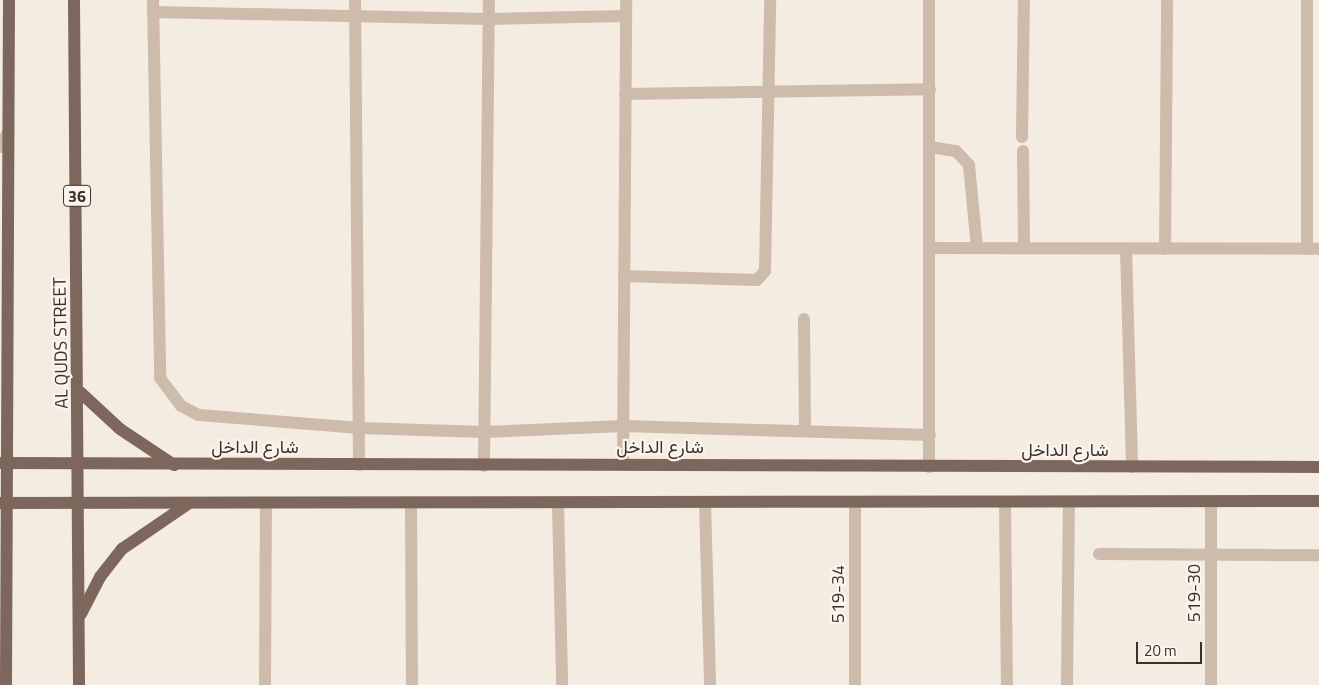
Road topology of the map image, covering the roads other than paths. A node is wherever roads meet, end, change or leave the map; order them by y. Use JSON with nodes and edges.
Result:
{"nodes":[{"id":1,"x":9,"y":0,"type":"edge"},
{"id":2,"x":74,"y":0,"type":"edge"},
{"id":3,"x":356,"y":0,"type":"edge"},
{"id":4,"x":489,"y":0,"type":"edge"},
{"id":5,"x":626,"y":0,"type":"edge"},
{"id":6,"x":770,"y":0,"type":"edge"},
{"id":7,"x":929,"y":0,"type":"edge"},
{"id":8,"x":1024,"y":0,"type":"edge"},
{"id":9,"x":1167,"y":0,"type":"edge"},
{"id":10,"x":1307,"y":0,"type":"edge"},
{"id":11,"x":153,"y":6,"type":"edge"},
{"id":12,"x":356,"y":16,"type":"junction"},
{"id":13,"x":626,"y":16,"type":"junction"},
{"id":14,"x":489,"y":19,"type":"junction"},
{"id":15,"x":930,"y":89,"type":"junction"},
{"id":16,"x":768,"y":92,"type":"junction"},
{"id":17,"x":626,"y":94,"type":"junction"},
{"id":18,"x":5,"y":111,"type":"edge"},
{"id":19,"x":9,"y":131,"type":"junction"},
{"id":20,"x":1022,"y":137,"type":"dead end"},
{"id":21,"x":0,"y":147,"type":"edge"},
{"id":22,"x":930,"y":147,"type":"junction"},
{"id":23,"x":1023,"y":152,"type":"dead end"},
{"id":24,"x":930,"y":248,"type":"junction"},
{"id":25,"x":977,"y":248,"type":"junction"},
{"id":26,"x":1024,"y":248,"type":"junction"},
{"id":27,"x":1126,"y":249,"type":"junction"},
{"id":28,"x":1165,"y":249,"type":"junction"},
{"id":29,"x":1313,"y":249,"type":"edge"},
{"id":30,"x":624,"y":276,"type":"junction"},
{"id":31,"x":804,"y":319,"type":"dead end"},
{"id":32,"x":80,"y":392,"type":"junction"},
{"id":33,"x":623,"y":426,"type":"junction"},
{"id":34,"x":359,"y":428,"type":"junction"},
{"id":35,"x":805,"y":431,"type":"junction"},
{"id":36,"x":484,"y":432,"type":"junction"},
{"id":37,"x":930,"y":435,"type":"junction"},
{"id":38,"x":4,"y":463,"type":"edge"},
{"id":39,"x":79,"y":463,"type":"junction"},
{"id":40,"x":623,"y":464,"type":"junction"},
{"id":41,"x":174,"y":465,"type":"junction"},
{"id":42,"x":359,"y":465,"type":"junction"},
{"id":43,"x":484,"y":466,"type":"junction"},
{"id":44,"x":929,"y":466,"type":"junction"},
{"id":45,"x":1132,"y":467,"type":"junction"},
{"id":46,"x":1319,"y":468,"type":"edge"},
{"id":47,"x":1319,"y":501,"type":"edge"},
{"id":48,"x":705,"y":502,"type":"junction"},
{"id":49,"x":855,"y":502,"type":"junction"},
{"id":50,"x":1005,"y":502,"type":"junction"},
{"id":51,"x":1069,"y":502,"type":"junction"},
{"id":52,"x":1211,"y":502,"type":"junction"},
{"id":53,"x":4,"y":503,"type":"edge"},
{"id":54,"x":80,"y":503,"type":"junction"},
{"id":55,"x":189,"y":503,"type":"junction"},
{"id":56,"x":266,"y":503,"type":"junction"},
{"id":57,"x":411,"y":503,"type":"junction"},
{"id":58,"x":558,"y":503,"type":"junction"},
{"id":59,"x":1099,"y":554,"type":"dead end"},
{"id":60,"x":1212,"y":554,"type":"junction"},
{"id":61,"x":1319,"y":555,"type":"edge"},
{"id":62,"x":0,"y":586,"type":"edge"},
{"id":63,"x":80,"y":616,"type":"junction"},
{"id":64,"x":6,"y":622,"type":"junction"},
{"id":65,"x":3,"y":660,"type":"edge"},
{"id":66,"x":6,"y":685,"type":"edge"},
{"id":67,"x":79,"y":685,"type":"edge"},
{"id":68,"x":266,"y":685,"type":"edge"},
{"id":69,"x":412,"y":685,"type":"edge"},
{"id":70,"x":562,"y":685,"type":"edge"},
{"id":71,"x":710,"y":685,"type":"edge"},
{"id":72,"x":855,"y":685,"type":"edge"},
{"id":73,"x":1007,"y":685,"type":"edge"},
{"id":74,"x":1067,"y":685,"type":"edge"},
{"id":75,"x":1211,"y":685,"type":"edge"}],
"edges":[{"from":1,"to":18,"type":"main road"},
{"from":2,"to":32,"type":"main road","name":"AL QUDS STREET","number":"36"},
{"from":3,"to":12,"type":"street"},
{"from":4,"to":14,"type":"street"},
{"from":5,"to":13,"type":"street"},
{"from":6,"to":16,"type":"street"},
{"from":7,"to":15,"type":"street"},
{"from":8,"to":20,"type":"street"},
{"from":9,"to":28,"type":"street"},
{"from":10,"to":29,"type":"street"},
{"from":11,"to":12,"type":"street"},
{"from":11,"to":34,"type":"street"},
{"from":12,"to":14,"type":"street"},
{"from":12,"to":34,"type":"street"},
{"from":13,"to":14,"type":"street"},
{"from":13,"to":17,"type":"street"},
{"from":14,"to":36,"type":"street"},
{"from":15,"to":16,"type":"street"},
{"from":15,"to":22,"type":"street"},
{"from":16,"to":17,"type":"street"},
{"from":16,"to":30,"type":"street"},
{"from":17,"to":30,"type":"street"},
{"from":18,"to":19,"type":"main road"},
{"from":19,"to":21,"type":"street"},
{"from":19,"to":38,"type":"main road"},
{"from":22,"to":24,"type":"street"},
{"from":22,"to":25,"type":"street"},
{"from":23,"to":26,"type":"street"},
{"from":24,"to":25,"type":"street"},
{"from":24,"to":37,"type":"street"},
{"from":25,"to":26,"type":"street"},
{"from":26,"to":27,"type":"street"},
{"from":27,"to":28,"type":"street"},
{"from":27,"to":45,"type":"street"},
{"from":28,"to":29,"type":"street"},
{"from":30,"to":33,"type":"street"},
{"from":31,"to":35,"type":"street"},
{"from":32,"to":39,"type":"main road","name":"AL QUDS STREET","number":"36"},
{"from":32,"to":41,"type":"main road"},
{"from":33,"to":35,"type":"street"},
{"from":33,"to":36,"type":"street"},
{"from":33,"to":40,"type":"street"},
{"from":34,"to":36,"type":"street"},
{"from":34,"to":42,"type":"street"},
{"from":35,"to":37,"type":"street"},
{"from":36,"to":43,"type":"street"},
{"from":37,"to":44,"type":"street"},
{"from":38,"to":39,"type":"main road","name":"شارع الداخل"},
{"from":38,"to":53,"type":"main road"},
{"from":39,"to":41,"type":"main road","name":"شارع الداخل"},
{"from":39,"to":54,"type":"main road","name":"AL QUDS STREET","number":"36"},
{"from":40,"to":43,"type":"main road","name":"شارع الداخل"},
{"from":40,"to":44,"type":"main road","name":"شارع الداخل"},
{"from":41,"to":42,"type":"main road","name":"شارع الداخل"},
{"from":42,"to":43,"type":"main road","name":"شارع الداخل"},
{"from":44,"to":45,"type":"main road","name":"شارع الداخل"},
{"from":45,"to":46,"type":"main road","name":"شارع الداخل"},
{"from":47,"to":52,"type":"main road"},
{"from":48,"to":49,"type":"main road"},
{"from":48,"to":58,"type":"main road"},
{"from":48,"to":71,"type":"street"},
{"from":49,"to":50,"type":"main road"},
{"from":49,"to":72,"type":"street","name":"519-34"},
{"from":50,"to":51,"type":"main road"},
{"from":50,"to":73,"type":"street"},
{"from":51,"to":52,"type":"main road"},
{"from":51,"to":74,"type":"street"},
{"from":52,"to":60,"type":"street","name":"519-30"},
{"from":53,"to":54,"type":"main road"},
{"from":53,"to":64,"type":"main road"},
{"from":54,"to":55,"type":"main road"},
{"from":54,"to":63,"type":"main road","name":"AL QUDS STREET","number":"36"},
{"from":55,"to":56,"type":"main road"},
{"from":55,"to":63,"type":"main road"},
{"from":56,"to":57,"type":"main road"},
{"from":56,"to":68,"type":"street"},
{"from":57,"to":58,"type":"main road"},
{"from":57,"to":69,"type":"street"},
{"from":58,"to":70,"type":"street"},
{"from":59,"to":60,"type":"street"},
{"from":60,"to":61,"type":"street"},
{"from":60,"to":75,"type":"street","name":"519-30"},
{"from":62,"to":64,"type":"main road"},
{"from":63,"to":67,"type":"main road","name":"AL QUDS STREET","number":"36"},
{"from":64,"to":65,"type":"main road"},
{"from":65,"to":66,"type":"main road"}]}
